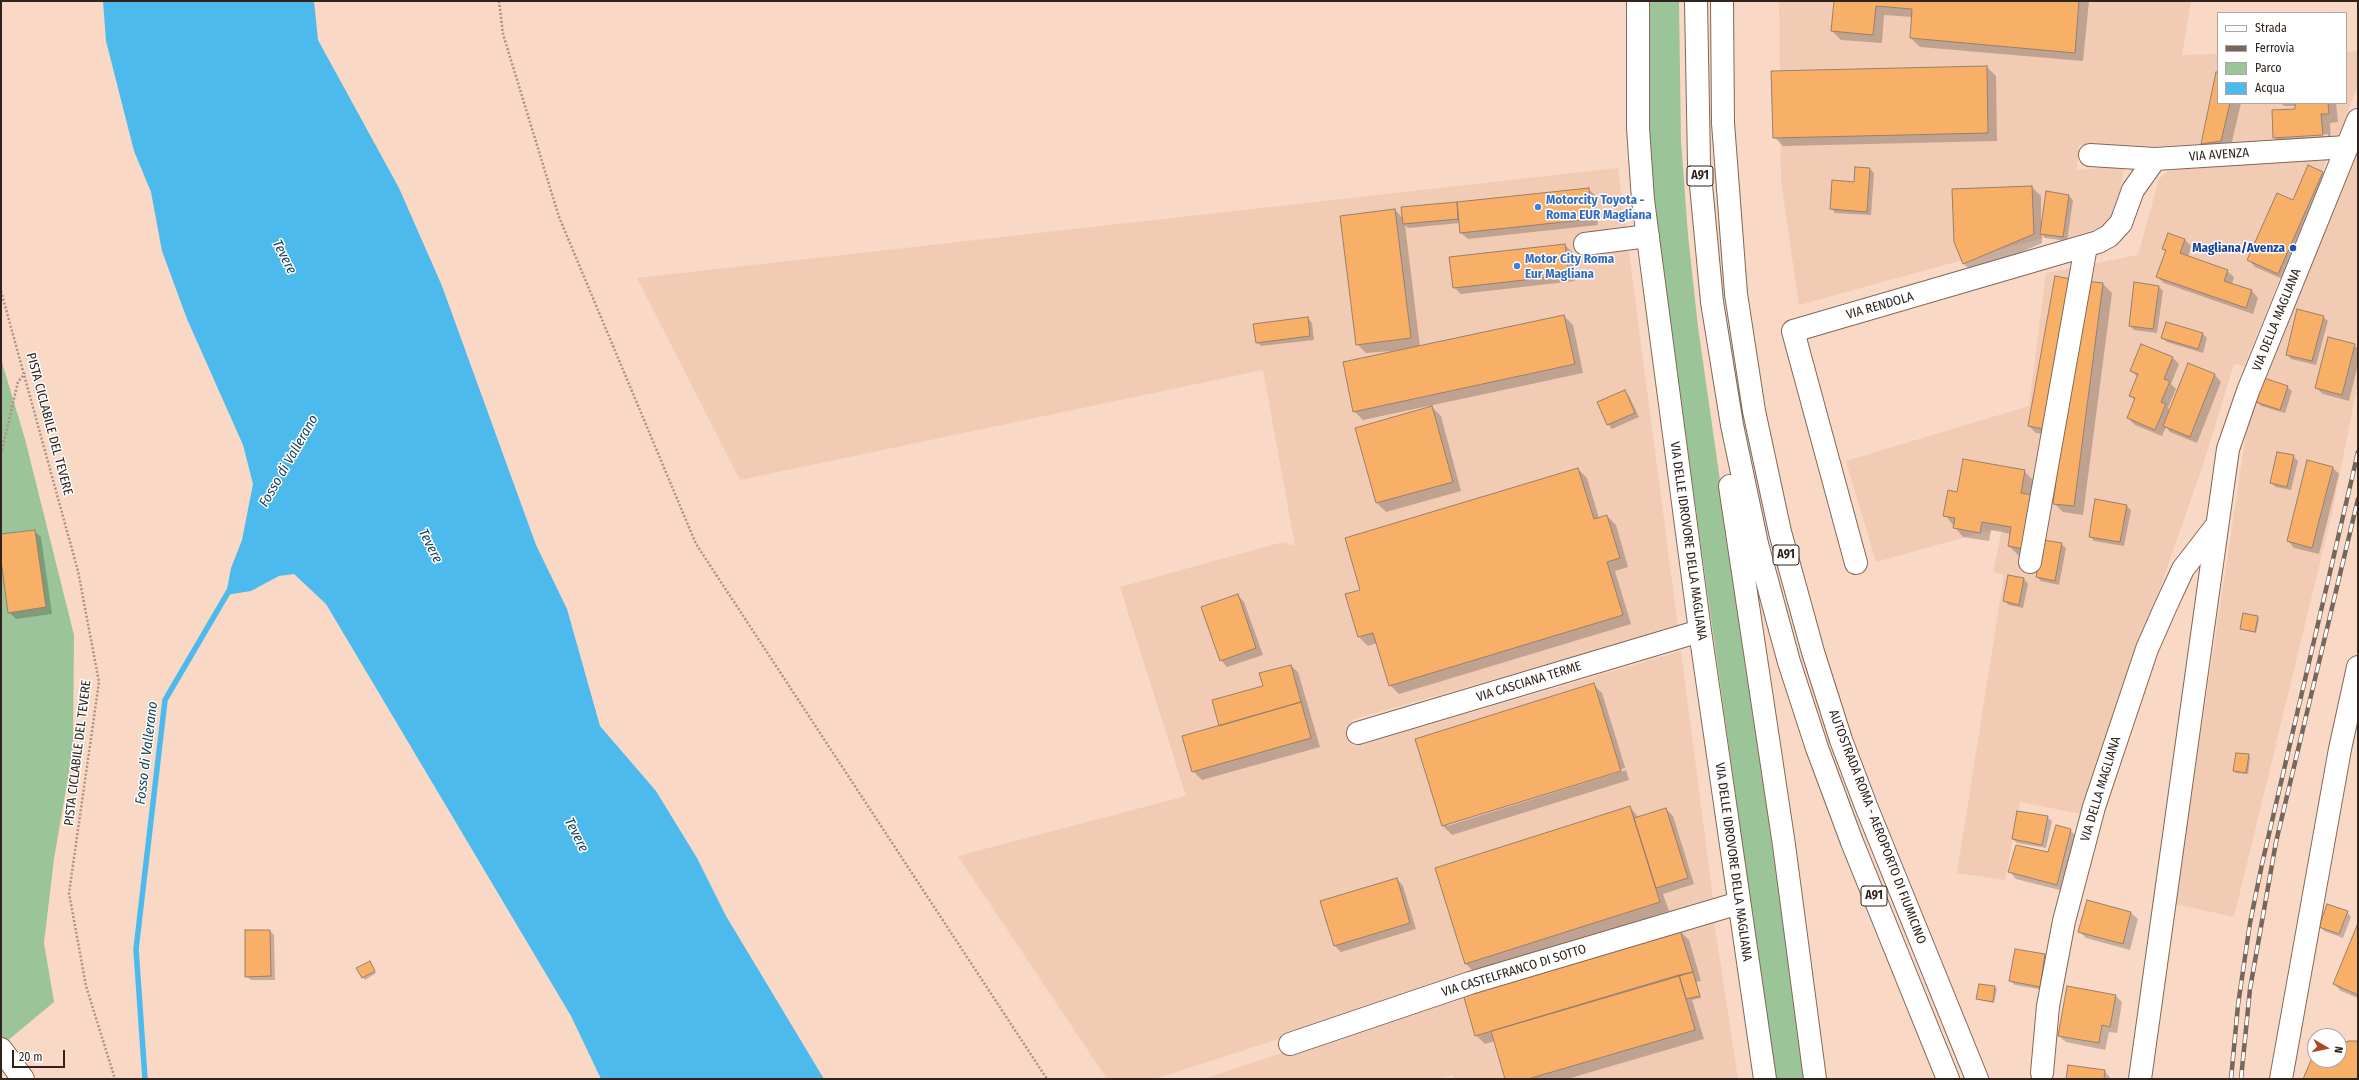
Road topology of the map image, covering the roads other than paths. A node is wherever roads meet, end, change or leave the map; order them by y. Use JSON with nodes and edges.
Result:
{"nodes":[{"id":1,"x":1638,"y":1,"type":"edge"},
{"id":2,"x":1696,"y":1,"type":"edge"},
{"id":3,"x":1722,"y":1,"type":"edge"},
{"id":4,"x":2358,"y":120,"type":"edge"},
{"id":5,"x":2347,"y":147,"type":"junction"},
{"id":6,"x":2090,"y":155,"type":"dead end"},
{"id":7,"x":2155,"y":159,"type":"junction"},
{"id":8,"x":1648,"y":236,"type":"junction"},
{"id":9,"x":1585,"y":244,"type":"dead end"},
{"id":10,"x":2086,"y":246,"type":"junction"},
{"id":11,"x":1718,"y":350,"type":"junction"},
{"id":12,"x":2217,"y":525,"type":"junction"},
{"id":13,"x":2030,"y":562,"type":"dead end"},
{"id":14,"x":1856,"y":563,"type":"dead end"},
{"id":15,"x":1700,"y":631,"type":"junction"},
{"id":16,"x":2358,"y":667,"type":"edge"},
{"id":17,"x":2353,"y":715,"type":"edge"},
{"id":18,"x":1358,"y":733,"type":"dead end"},
{"id":19,"x":1739,"y":903,"type":"junction"},
{"id":20,"x":1290,"y":1044,"type":"dead end"},
{"id":21,"x":1,"y":1049,"type":"edge"},
{"id":22,"x":2042,"y":1072,"type":"dead end"},
{"id":23,"x":23,"y":1079,"type":"edge"},
{"id":24,"x":1764,"y":1079,"type":"edge"},
{"id":25,"x":1815,"y":1079,"type":"edge"},
{"id":26,"x":1948,"y":1079,"type":"edge"},
{"id":27,"x":1977,"y":1079,"type":"edge"},
{"id":28,"x":2140,"y":1079,"type":"edge"},
{"id":29,"x":2281,"y":1079,"type":"edge"}],
"edges":[{"from":1,"to":8,"type":"main road","name":"VIA DELLE IDROVORE DELLA MAGLIANA"},
{"from":2,"to":11,"type":"main road","name":"AUTOSTRADA ROMA - AEROPORTO DI FIUMICINO","number":"A91"},
{"from":3,"to":27,"type":"main road","name":"AUTOSTRADA ROMA - AEROPORTO DI FIUMICINO","number":"A91"},
{"from":4,"to":5,"type":"main road","name":"VIA DELLA MAGLIANA"},
{"from":5,"to":7,"type":"main road","name":"VIA AVENZA"},
{"from":5,"to":12,"type":"main road","name":"VIA DELLA MAGLIANA"},
{"from":6,"to":7,"type":"main road","name":"VIA AVENZA"},
{"from":7,"to":10,"type":"main road","name":"VIA RENDOLA"},
{"from":8,"to":9,"type":"main road"},
{"from":8,"to":15,"type":"main road","name":"VIA DELLE IDROVORE DELLA MAGLIANA"},
{"from":10,"to":13,"type":"main road"},
{"from":10,"to":14,"type":"main road","name":"VIA RENDOLA"},
{"from":11,"to":25,"type":"main road"},
{"from":11,"to":26,"type":"main road","name":"AUTOSTRADA ROMA - AEROPORTO DI FIUMICINO","number":"A91"},
{"from":12,"to":22,"type":"main road","name":"VIA DELLA MAGLIANA"},
{"from":12,"to":28,"type":"main road","name":"VIA DELLA MAGLIANA"},
{"from":15,"to":18,"type":"main road","name":"VIA CASCIANA TERME"},
{"from":15,"to":19,"type":"main road","name":"VIA DELLE IDROVORE DELLA MAGLIANA"},
{"from":16,"to":17,"type":"main road"},
{"from":17,"to":29,"type":"main road"},
{"from":19,"to":20,"type":"main road","name":"VIA CASTELFRANCO DI SOTTO"},
{"from":19,"to":24,"type":"main road","name":"VIA DELLE IDROVORE DELLA MAGLIANA"},
{"from":21,"to":23,"type":"main road"}]}
